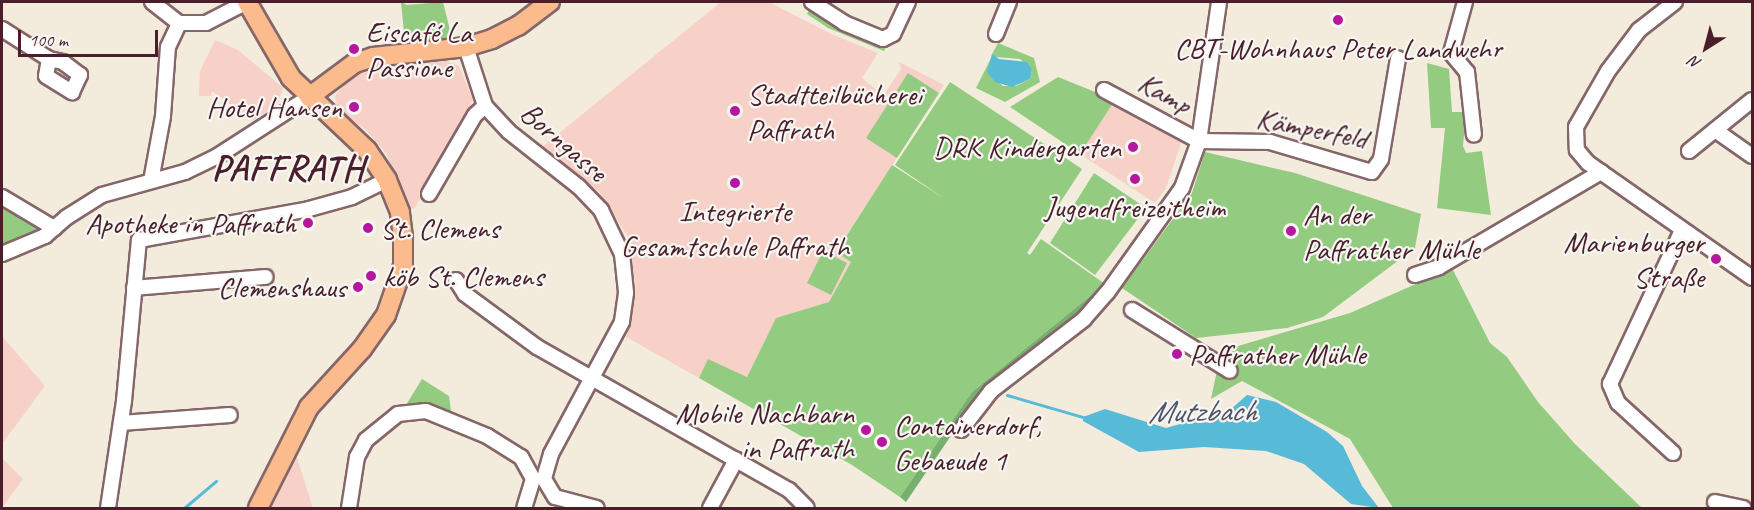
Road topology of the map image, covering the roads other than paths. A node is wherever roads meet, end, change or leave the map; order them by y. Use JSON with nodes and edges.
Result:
{"nodes":[{"id":1,"x":152,"y":2,"type":"edge"},
{"id":2,"x":247,"y":2,"type":"edge"},
{"id":3,"x":550,"y":2,"type":"edge"},
{"id":4,"x":812,"y":2,"type":"edge"},
{"id":5,"x":908,"y":2,"type":"edge"},
{"id":6,"x":1009,"y":2,"type":"edge"},
{"id":7,"x":1220,"y":2,"type":"edge"},
{"id":8,"x":1465,"y":2,"type":"edge"},
{"id":9,"x":1668,"y":3,"type":"edge"},
{"id":10,"x":179,"y":23,"type":"junction"},
{"id":11,"x":2,"y":29,"type":"edge"},
{"id":12,"x":996,"y":34,"type":"dead end"},
{"id":13,"x":466,"y":47,"type":"junction"},
{"id":14,"x":1398,"y":58,"type":"dead end"},
{"id":15,"x":49,"y":59,"type":"dead end"},
{"id":16,"x":1104,"y":90,"type":"dead end"},
{"id":17,"x":309,"y":97,"type":"junction"},
{"id":18,"x":1752,"y":100,"type":"edge"},
{"id":19,"x":485,"y":106,"type":"junction"},
{"id":20,"x":1715,"y":130,"type":"junction"},
{"id":21,"x":1474,"y":135,"type":"dead end"},
{"id":22,"x":1199,"y":141,"type":"junction"},
{"id":23,"x":1689,"y":151,"type":"dead end"},
{"id":24,"x":1752,"y":156,"type":"edge"},
{"id":25,"x":1601,"y":172,"type":"junction"},
{"id":26,"x":387,"y":180,"type":"junction"},
{"id":27,"x":150,"y":182,"type":"junction"},
{"id":28,"x":429,"y":194,"type":"dead end"},
{"id":29,"x":2,"y":196,"type":"edge"},
{"id":30,"x":54,"y":228,"type":"junction"},
{"id":31,"x":1682,"y":230,"type":"junction"},
{"id":32,"x":2,"y":254,"type":"edge"},
{"id":33,"x":1415,"y":275,"type":"dead end"},
{"id":34,"x":266,"y":277,"type":"dead end"},
{"id":35,"x":1752,"y":278,"type":"edge"},
{"id":36,"x":456,"y":280,"type":"dead end"},
{"id":37,"x":134,"y":288,"type":"junction"},
{"id":38,"x":1132,"y":310,"type":"dead end"},
{"id":39,"x":1230,"y":371,"type":"dead end"},
{"id":40,"x":594,"y":379,"type":"junction"},
{"id":41,"x":230,"y":415,"type":"dead end"},
{"id":42,"x":121,"y":423,"type":"junction"},
{"id":43,"x":961,"y":430,"type":"dead end"},
{"id":44,"x":1673,"y":453,"type":"dead end"},
{"id":45,"x":736,"y":460,"type":"junction"},
{"id":46,"x":538,"y":479,"type":"junction"},
{"id":47,"x":1715,"y":502,"type":"dead end"},
{"id":48,"x":108,"y":508,"type":"edge"},
{"id":49,"x":258,"y":508,"type":"edge"},
{"id":50,"x":349,"y":508,"type":"edge"},
{"id":51,"x":524,"y":508,"type":"edge"},
{"id":52,"x":597,"y":508,"type":"edge"},
{"id":53,"x":710,"y":508,"type":"edge"},
{"id":54,"x":807,"y":508,"type":"edge"},
{"id":55,"x":1743,"y":508,"type":"edge"}],
"edges":[{"from":1,"to":10,"type":"street"},
{"from":2,"to":10,"type":"street"},
{"from":2,"to":17,"type":"main road"},
{"from":3,"to":13,"type":"main road"},
{"from":4,"to":5,"type":"street"},
{"from":6,"to":12,"type":"street"},
{"from":7,"to":22,"type":"street"},
{"from":8,"to":21,"type":"street"},
{"from":9,"to":25,"type":"street"},
{"from":10,"to":27,"type":"street"},
{"from":11,"to":15,"type":"street"},
{"from":13,"to":17,"type":"main road"},
{"from":13,"to":19,"type":"street","name":"Borngasse"},
{"from":14,"to":22,"type":"street","name":"Kämperfeld"},
{"from":16,"to":22,"type":"street","name":"Kamp"},
{"from":17,"to":26,"type":"main road"},
{"from":17,"to":27,"type":"street"},
{"from":18,"to":20,"type":"street"},
{"from":19,"to":28,"type":"street"},
{"from":19,"to":40,"type":"street","name":"Borngasse"},
{"from":20,"to":23,"type":"street"},
{"from":20,"to":24,"type":"street"},
{"from":22,"to":43,"type":"street"},
{"from":25,"to":31,"type":"street"},
{"from":25,"to":33,"type":"street"},
{"from":26,"to":37,"type":"street"},
{"from":26,"to":49,"type":"main road"},
{"from":27,"to":30,"type":"street"},
{"from":29,"to":30,"type":"street"},
{"from":30,"to":32,"type":"street"},
{"from":31,"to":35,"type":"street"},
{"from":31,"to":44,"type":"street"},
{"from":34,"to":37,"type":"street"},
{"from":36,"to":40,"type":"street"},
{"from":37,"to":42,"type":"street"},
{"from":38,"to":39,"type":"street"},
{"from":40,"to":45,"type":"street"},
{"from":40,"to":46,"type":"street","name":"Borngasse"},
{"from":41,"to":42,"type":"street"},
{"from":42,"to":48,"type":"street"},
{"from":45,"to":53,"type":"street"},
{"from":45,"to":54,"type":"street"},
{"from":46,"to":50,"type":"street"},
{"from":46,"to":51,"type":"street","name":"Borngasse"},
{"from":46,"to":52,"type":"street"},
{"from":47,"to":55,"type":"street"}]}
